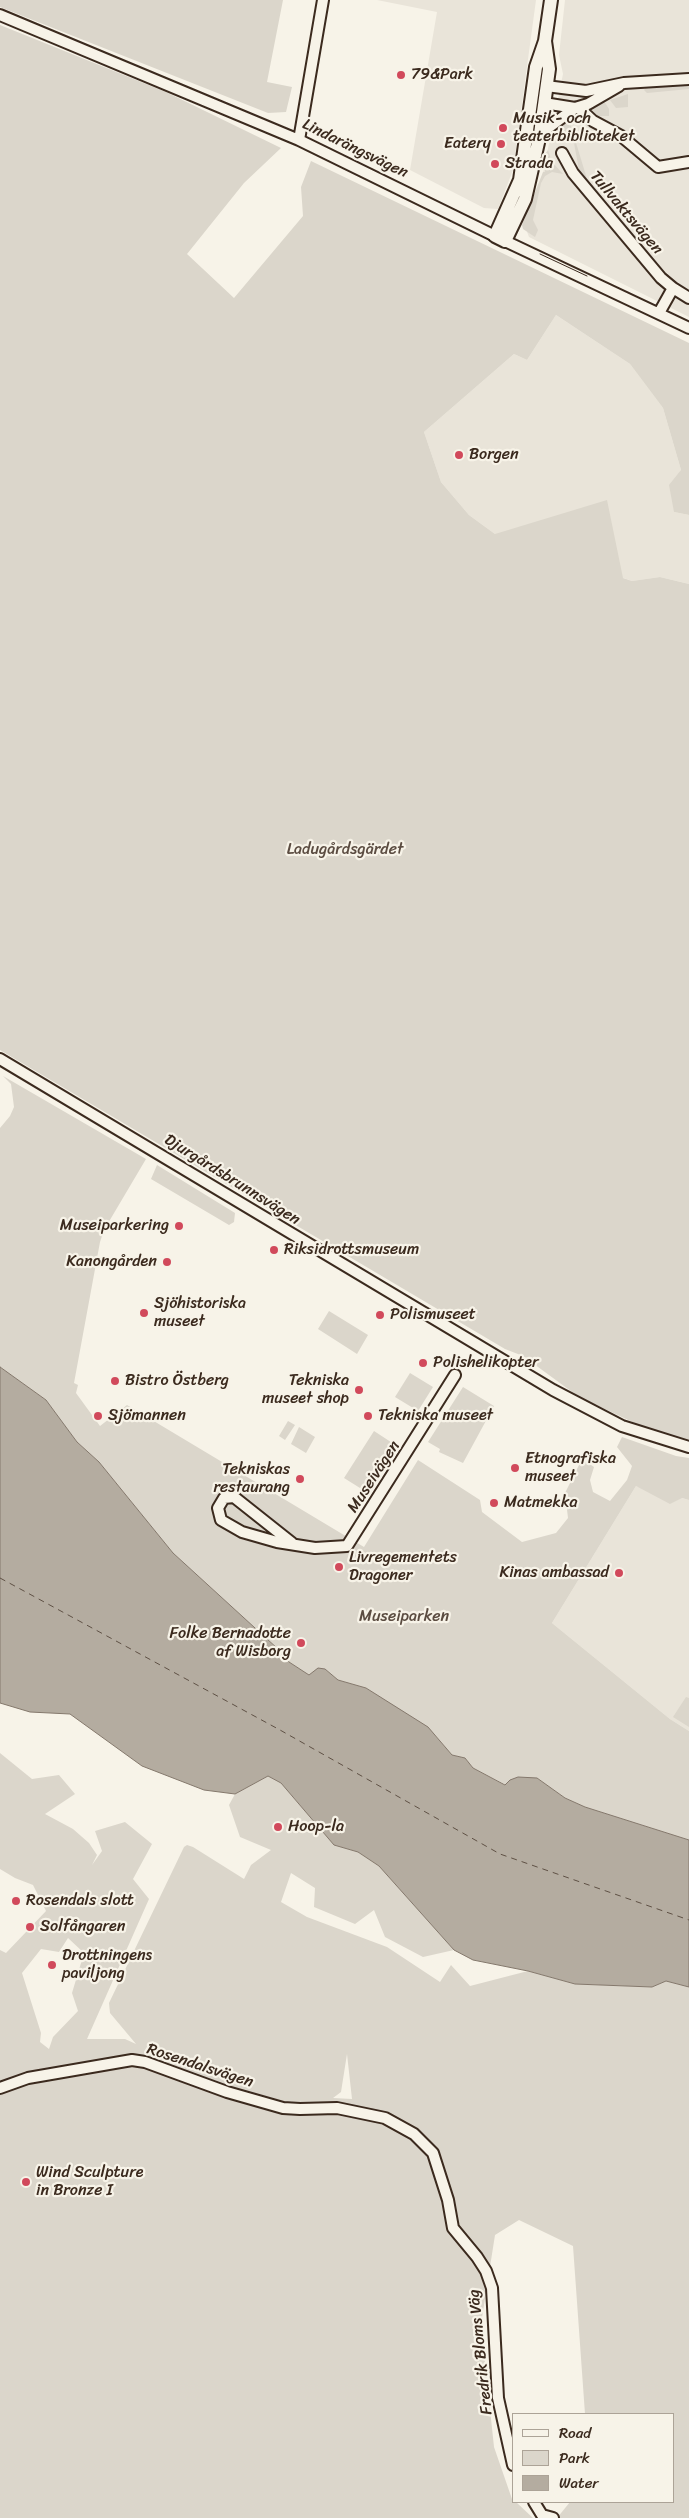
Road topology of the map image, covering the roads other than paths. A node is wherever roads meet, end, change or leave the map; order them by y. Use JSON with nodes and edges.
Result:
{"nodes":[{"id":1,"x":323,"y":0,"type":"edge"},
{"id":2,"x":551,"y":0,"type":"edge"},
{"id":3,"x":0,"y":15,"type":"edge"},
{"id":4,"x":689,"y":79,"type":"edge"},
{"id":5,"x":624,"y":83,"type":"junction"},
{"id":6,"x":540,"y":85,"type":"junction"},
{"id":7,"x":538,"y":102,"type":"junction"},
{"id":8,"x":576,"y":108,"type":"junction"},
{"id":9,"x":540,"y":134,"type":"junction"},
{"id":10,"x":299,"y":140,"type":"junction"},
{"id":11,"x":562,"y":153,"type":"dead end"},
{"id":12,"x":689,"y":162,"type":"edge"},
{"id":13,"x":500,"y":239,"type":"junction"},
{"id":14,"x":673,"y":288,"type":"junction"},
{"id":15,"x":689,"y":298,"type":"edge"},
{"id":16,"x":659,"y":313,"type":"junction"},
{"id":17,"x":689,"y":328,"type":"edge"},
{"id":18,"x":0,"y":1058,"type":"edge"},
{"id":19,"x":455,"y":1374,"type":"dead end"},
{"id":20,"x":689,"y":1447,"type":"edge"},
{"id":21,"x":292,"y":1543,"type":"junction"},
{"id":22,"x":0,"y":2088,"type":"edge"},
{"id":23,"x":334,"y":2108,"type":"joint"},
{"id":24,"x":512,"y":2461,"type":"edge"},
{"id":25,"x":535,"y":2503,"type":"edge"},
{"id":26,"x":554,"y":2518,"type":"edge"}],
"edges":[{"from":1,"to":10,"type":"street"},
{"from":2,"to":6,"type":"main road"},
{"from":3,"to":10,"type":"street","name":"Lindarängsvägen"},
{"from":4,"to":5,"type":"street"},
{"from":5,"to":6,"type":"street"},
{"from":5,"to":8,"type":"street"},
{"from":6,"to":7,"type":"main road"},
{"from":7,"to":8,"type":"street"},
{"from":7,"to":9,"type":"main road"},
{"from":7,"to":13,"type":"main road"},
{"from":8,"to":9,"type":"street"},
{"from":8,"to":12,"type":"street"},
{"from":9,"to":13,"type":"main road"},
{"from":10,"to":13,"type":"street","name":"Lindarängsvägen"},
{"from":11,"to":14,"type":"street","name":"Tullvaktsvägen"},
{"from":13,"to":16,"type":"street","name":"Lindarängsvägen"},
{"from":14,"to":15,"type":"street","name":"Tullvaktsvägen"},
{"from":14,"to":16,"type":"street"},
{"from":16,"to":17,"type":"street","name":"Lindarängsvägen"},
{"from":18,"to":20,"type":"street","name":"Djurgårdsbrunnsvägen"},
{"from":19,"to":21,"type":"street","name":"Museivägen"},
{"from":21,"to":21,"type":"street","name":"Museivägen"},
{"from":22,"to":23,"type":"street","name":"Rosendalsvägen"},
{"from":23,"to":24,"type":"street","name":"Fredrik Bloms Väg"},
{"from":25,"to":26,"type":"street"}]}
